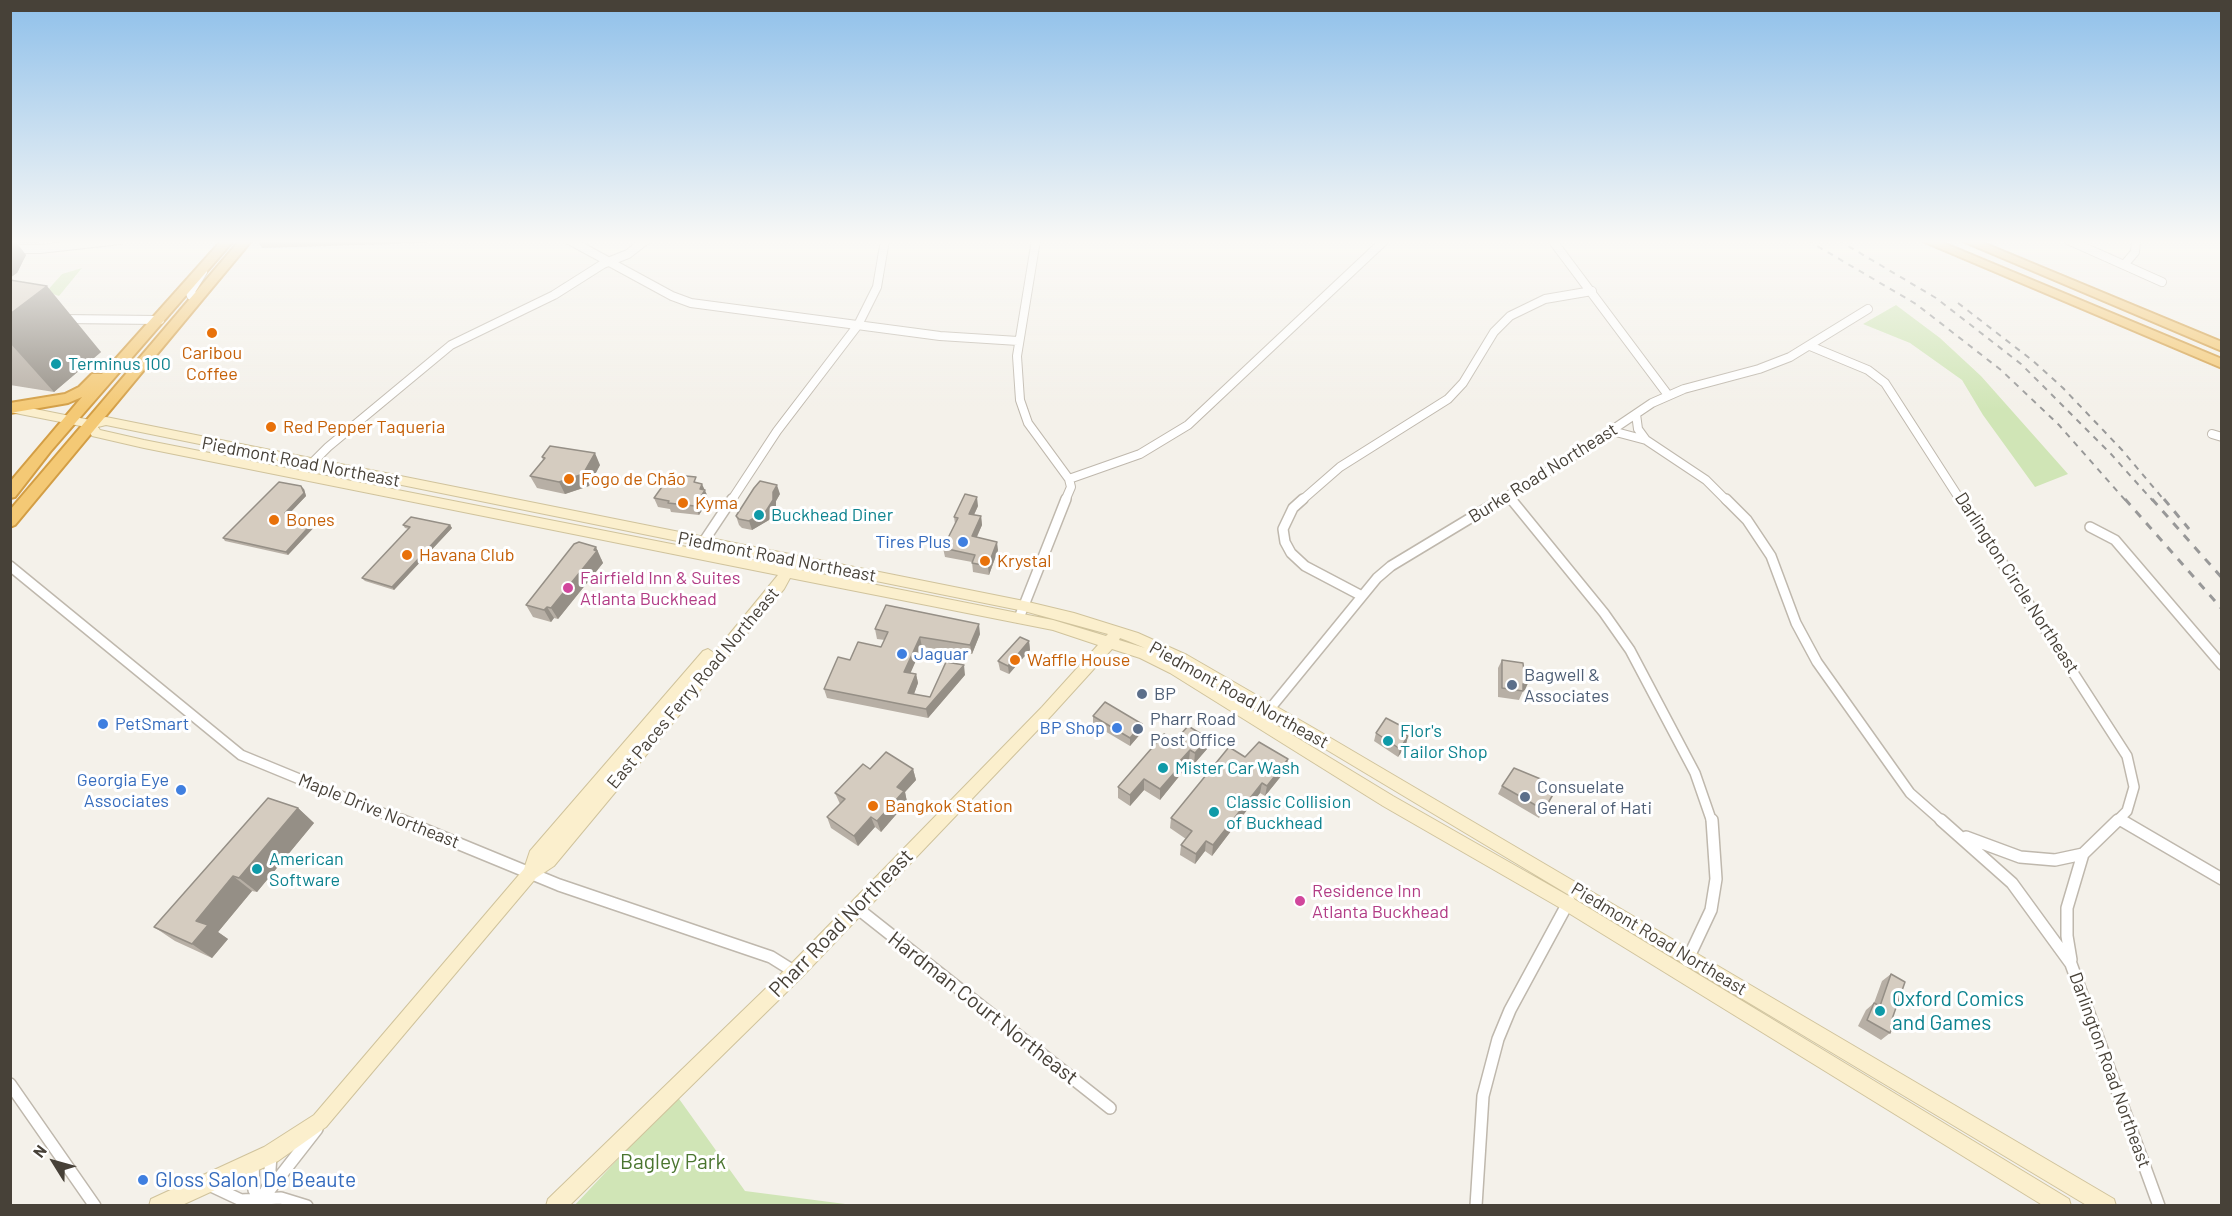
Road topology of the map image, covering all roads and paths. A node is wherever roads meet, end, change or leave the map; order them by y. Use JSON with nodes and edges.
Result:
{"nodes":[{"id":1,"x":197,"y":296,"type":"edge"},
{"id":2,"x":180,"y":297,"type":"edge"},
{"id":3,"x":550,"y":297,"type":"edge"},
{"id":4,"x":674,"y":297,"type":"edge"},
{"id":5,"x":872,"y":297,"type":"edge"},
{"id":6,"x":1025,"y":297,"type":"edge"},
{"id":7,"x":1324,"y":297,"type":"edge"},
{"id":8,"x":1558,"y":297,"type":"edge"},
{"id":9,"x":1596,"y":297,"type":"edge"},
{"id":10,"x":2061,"y":297,"type":"edge"},
{"id":11,"x":2103,"y":297,"type":"edge"},
{"id":12,"x":1868,"y":309,"type":"dead end"},
{"id":13,"x":85,"y":317,"type":"junction"},
{"id":14,"x":53,"y":320,"type":"dead end"},
{"id":15,"x":160,"y":320,"type":"junction"},
{"id":16,"x":858,"y":325,"type":"junction"},
{"id":17,"x":71,"y":330,"type":"dead end"},
{"id":18,"x":150,"y":332,"type":"junction"},
{"id":19,"x":1018,"y":341,"type":"junction"},
{"id":20,"x":1810,"y":345,"type":"junction"},
{"id":21,"x":2221,"y":346,"type":"edge"},
{"id":22,"x":2222,"y":364,"type":"edge"},
{"id":23,"x":1668,"y":395,"type":"junction"},
{"id":24,"x":10,"y":408,"type":"edge"},
{"id":25,"x":1636,"y":414,"type":"junction"},
{"id":26,"x":70,"y":420,"type":"junction"},
{"id":27,"x":90,"y":424,"type":"junction"},
{"id":28,"x":1612,"y":431,"type":"junction"},
{"id":29,"x":2212,"y":434,"type":"dead end"},
{"id":30,"x":2222,"y":437,"type":"edge"},
{"id":31,"x":1646,"y":440,"type":"junction"},
{"id":32,"x":306,"y":469,"type":"junction"},
{"id":33,"x":1069,"y":479,"type":"junction"},
{"id":34,"x":10,"y":493,"type":"edge"},
{"id":35,"x":1508,"y":496,"type":"junction"},
{"id":36,"x":10,"y":521,"type":"edge"},
{"id":37,"x":2090,"y":527,"type":"dead end"},
{"id":38,"x":699,"y":548,"type":"junction"},
{"id":39,"x":10,"y":566,"type":"edge"},
{"id":40,"x":787,"y":567,"type":"junction"},
{"id":41,"x":1362,"y":596,"type":"junction"},
{"id":42,"x":1021,"y":612,"type":"junction"},
{"id":43,"x":1113,"y":637,"type":"junction"},
{"id":44,"x":2222,"y":665,"type":"edge"},
{"id":45,"x":1269,"y":710,"type":"junction"},
{"id":46,"x":2121,"y":820,"type":"junction"},
{"id":47,"x":1947,"y":827,"type":"junction"},
{"id":48,"x":2083,"y":854,"type":"junction"},
{"id":49,"x":530,"y":873,"type":"junction"},
{"id":50,"x":2222,"y":879,"type":"edge"},
{"id":51,"x":1571,"y":896,"type":"junction"},
{"id":52,"x":857,"y":908,"type":"junction"},
{"id":53,"x":1690,"y":956,"type":"junction"},
{"id":54,"x":2071,"y":964,"type":"junction"},
{"id":55,"x":795,"y":972,"type":"junction"},
{"id":56,"x":1681,"y":974,"type":"junction"},
{"id":57,"x":10,"y":1084,"type":"edge"},
{"id":58,"x":332,"y":1108,"type":"junction"},
{"id":59,"x":1110,"y":1108,"type":"dead end"},
{"id":60,"x":271,"y":1154,"type":"junction"},
{"id":61,"x":253,"y":1163,"type":"junction"},
{"id":62,"x":207,"y":1184,"type":"junction"},
{"id":63,"x":259,"y":1203,"type":"edge"},
{"id":64,"x":95,"y":1206,"type":"edge"},
{"id":65,"x":158,"y":1206,"type":"edge"},
{"id":66,"x":307,"y":1206,"type":"edge"},
{"id":67,"x":555,"y":1206,"type":"edge"},
{"id":68,"x":1476,"y":1206,"type":"edge"},
{"id":69,"x":2062,"y":1206,"type":"edge"},
{"id":70,"x":2107,"y":1206,"type":"edge"},
{"id":71,"x":2159,"y":1206,"type":"edge"}],
"edges":[{"from":1,"to":27,"type":"highway"},
{"from":2,"to":15,"type":"highway"},
{"from":3,"to":32,"type":"street"},
{"from":4,"to":16,"type":"street"},
{"from":5,"to":16,"type":"street"},
{"from":6,"to":19,"type":"street"},
{"from":7,"to":33,"type":"street"},
{"from":8,"to":41,"type":"street"},
{"from":9,"to":23,"type":"street"},
{"from":10,"to":22,"type":"highway"},
{"from":11,"to":21,"type":"highway"},
{"from":12,"to":20,"type":"street","name":"Burke Road Northeast"},
{"from":13,"to":14,"type":"street"},
{"from":13,"to":15,"type":"street"},
{"from":13,"to":17,"type":"street"},
{"from":15,"to":18,"type":"highway"},
{"from":16,"to":19,"type":"street"},
{"from":16,"to":38,"type":"street"},
{"from":18,"to":24,"type":"highway"},
{"from":18,"to":26,"type":"highway"},
{"from":19,"to":33,"type":"street"},
{"from":20,"to":23,"type":"street","name":"Burke Road Northeast"},
{"from":20,"to":46,"type":"street","name":"Darlington Circle Northeast"},
{"from":23,"to":25,"type":"street","name":"Burke Road Northeast"},
{"from":24,"to":26,"type":"main road","name":"Piedmont Road Northeast"},
{"from":25,"to":28,"type":"street","name":"Burke Road Northeast"},
{"from":25,"to":31,"type":"street"},
{"from":26,"to":27,"type":"main road","name":"Piedmont Road Northeast"},
{"from":26,"to":34,"type":"highway"},
{"from":27,"to":32,"type":"main road","name":"Piedmont Road Northeast"},
{"from":27,"to":36,"type":"highway"},
{"from":28,"to":31,"type":"street","name":"Darlington Road Northeast"},
{"from":28,"to":35,"type":"street","name":"Burke Road Northeast"},
{"from":29,"to":30,"type":"street"},
{"from":31,"to":47,"type":"street","name":"Darlington Road Northeast"},
{"from":32,"to":38,"type":"main road","name":"Piedmont Road Northeast"},
{"from":33,"to":42,"type":"street"},
{"from":35,"to":41,"type":"street","name":"Burke Road Northeast"},
{"from":35,"to":53,"type":"street"},
{"from":37,"to":44,"type":"street"},
{"from":38,"to":40,"type":"main road","name":"Piedmont Road Northeast"},
{"from":39,"to":49,"type":"street","name":"Maple Drive Northeast"},
{"from":40,"to":42,"type":"main road","name":"Piedmont Road Northeast"},
{"from":40,"to":49,"type":"main road","name":"East Paces Ferry Road Northeast"},
{"from":41,"to":45,"type":"street","name":"Burke Road Northeast"},
{"from":42,"to":43,"type":"main road","name":"Piedmont Road Northeast"},
{"from":43,"to":45,"type":"main road","name":"Piedmont Road Northeast"},
{"from":43,"to":51,"type":"main road","name":"Piedmont Road Northeast"},
{"from":43,"to":52,"type":"main road","name":"Pharr Road Northeast"},
{"from":45,"to":51,"type":"main road","name":"Piedmont Road Northeast"},
{"from":46,"to":48,"type":"street","name":"Darlington Circle Northeast"},
{"from":46,"to":50,"type":"street"},
{"from":47,"to":48,"type":"street"},
{"from":47,"to":54,"type":"street","name":"Darlington Road Northeast"},
{"from":48,"to":54,"type":"street"},
{"from":49,"to":55,"type":"street","name":"Maple Drive Northeast"},
{"from":49,"to":58,"type":"main road","name":"East Paces Ferry Road Northeast"},
{"from":51,"to":53,"type":"main road","name":"Piedmont Road Northeast"},
{"from":51,"to":56,"type":"main road","name":"Piedmont Road Northeast"},
{"from":51,"to":68,"type":"street"},
{"from":52,"to":55,"type":"main road","name":"Pharr Road Northeast"},
{"from":52,"to":59,"type":"street","name":"Hardman Court Northeast"},
{"from":53,"to":56,"type":"street"},
{"from":53,"to":70,"type":"main road","name":"Piedmont Road Northeast"},
{"from":54,"to":71,"type":"street","name":"Darlington Road Northeast"},
{"from":55,"to":67,"type":"main road","name":"Pharr Road Northeast"},
{"from":56,"to":69,"type":"main road","name":"Piedmont Road Northeast"},
{"from":57,"to":64,"type":"street"},
{"from":58,"to":60,"type":"main road","name":"East Paces Ferry Road Northeast"},
{"from":58,"to":63,"type":"street"},
{"from":60,"to":61,"type":"main road","name":"East Paces Ferry Road Northeast"},
{"from":60,"to":63,"type":"street"},
{"from":61,"to":62,"type":"main road","name":"East Paces Ferry Road Northeast"},
{"from":61,"to":63,"type":"street"},
{"from":62,"to":63,"type":"street"},
{"from":62,"to":65,"type":"main road","name":"East Paces Ferry Road Northeast"},
{"from":63,"to":66,"type":"street"}]}
